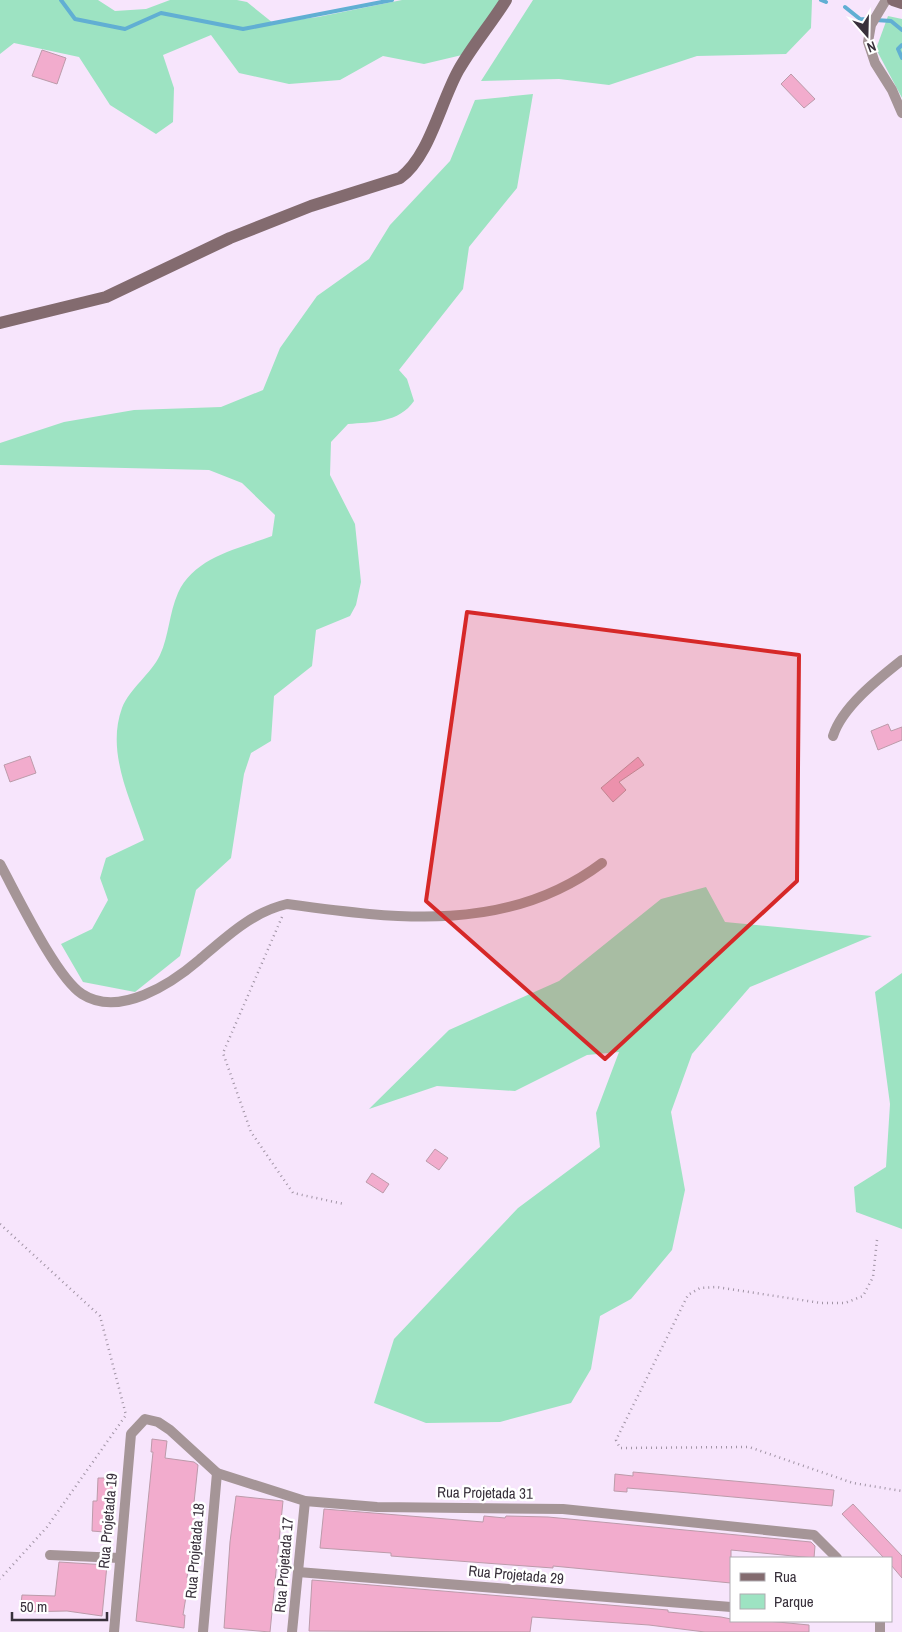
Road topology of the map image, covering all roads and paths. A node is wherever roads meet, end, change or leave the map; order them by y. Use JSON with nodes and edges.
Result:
{"nodes":[{"id":1,"x":506,"y":0,"type":"edge"},
{"id":2,"x":886,"y":0,"type":"edge"},
{"id":3,"x":893,"y":0,"type":"edge"},
{"id":4,"x":902,"y":3,"type":"edge"},
{"id":5,"x":902,"y":113,"type":"edge"},
{"id":6,"x":0,"y":324,"type":"edge"},
{"id":7,"x":902,"y":660,"type":"edge"},
{"id":8,"x":833,"y":736,"type":"dead end"},
{"id":9,"x":602,"y":863,"type":"dead end"},
{"id":10,"x":0,"y":864,"type":"edge"},
{"id":11,"x":287,"y":904,"type":"junction"},
{"id":12,"x":344,"y":1204,"type":"dead end"},
{"id":13,"x":0,"y":1224,"type":"edge"},
{"id":14,"x":877,"y":1240,"type":"dead end"},
{"id":15,"x":145,"y":1419,"type":"joint"},
{"id":16,"x":217,"y":1473,"type":"junction"},
{"id":17,"x":902,"y":1491,"type":"edge"},
{"id":18,"x":305,"y":1501,"type":"junction"},
{"id":19,"x":50,"y":1555,"type":"dead end"},
{"id":20,"x":836,"y":1557,"type":"edge"},
{"id":21,"x":120,"y":1558,"type":"junction"},
{"id":22,"x":298,"y":1572,"type":"junction"},
{"id":23,"x":0,"y":1579,"type":"edge"},
{"id":24,"x":730,"y":1607,"type":"edge"},
{"id":25,"x":114,"y":1632,"type":"edge"},
{"id":26,"x":203,"y":1632,"type":"edge"},
{"id":27,"x":292,"y":1632,"type":"edge"}],
"edges":[{"from":1,"to":6,"type":"street"},
{"from":2,"to":5,"type":"street"},
{"from":3,"to":4,"type":"street"},
{"from":7,"to":8,"type":"street"},
{"from":9,"to":11,"type":"street"},
{"from":10,"to":11,"type":"street"},
{"from":11,"to":12,"type":"path"},
{"from":13,"to":23,"type":"path"},
{"from":14,"to":17,"type":"path"},
{"from":15,"to":16,"type":"street","name":"Rua Projetada 31"},
{"from":15,"to":21,"type":"street","name":"Rua Projetada 19"},
{"from":16,"to":18,"type":"street","name":"Rua Projetada 31"},
{"from":16,"to":26,"type":"street","name":"Rua Projetada 18"},
{"from":18,"to":20,"type":"street","name":"Rua Projetada 31"},
{"from":18,"to":22,"type":"street","name":"Rua Projetada 17"},
{"from":19,"to":21,"type":"street"},
{"from":21,"to":25,"type":"street","name":"Rua Projetada 19"},
{"from":22,"to":24,"type":"street","name":"Rua Projetada 29"},
{"from":22,"to":27,"type":"street","name":"Rua Projetada 17"}]}
